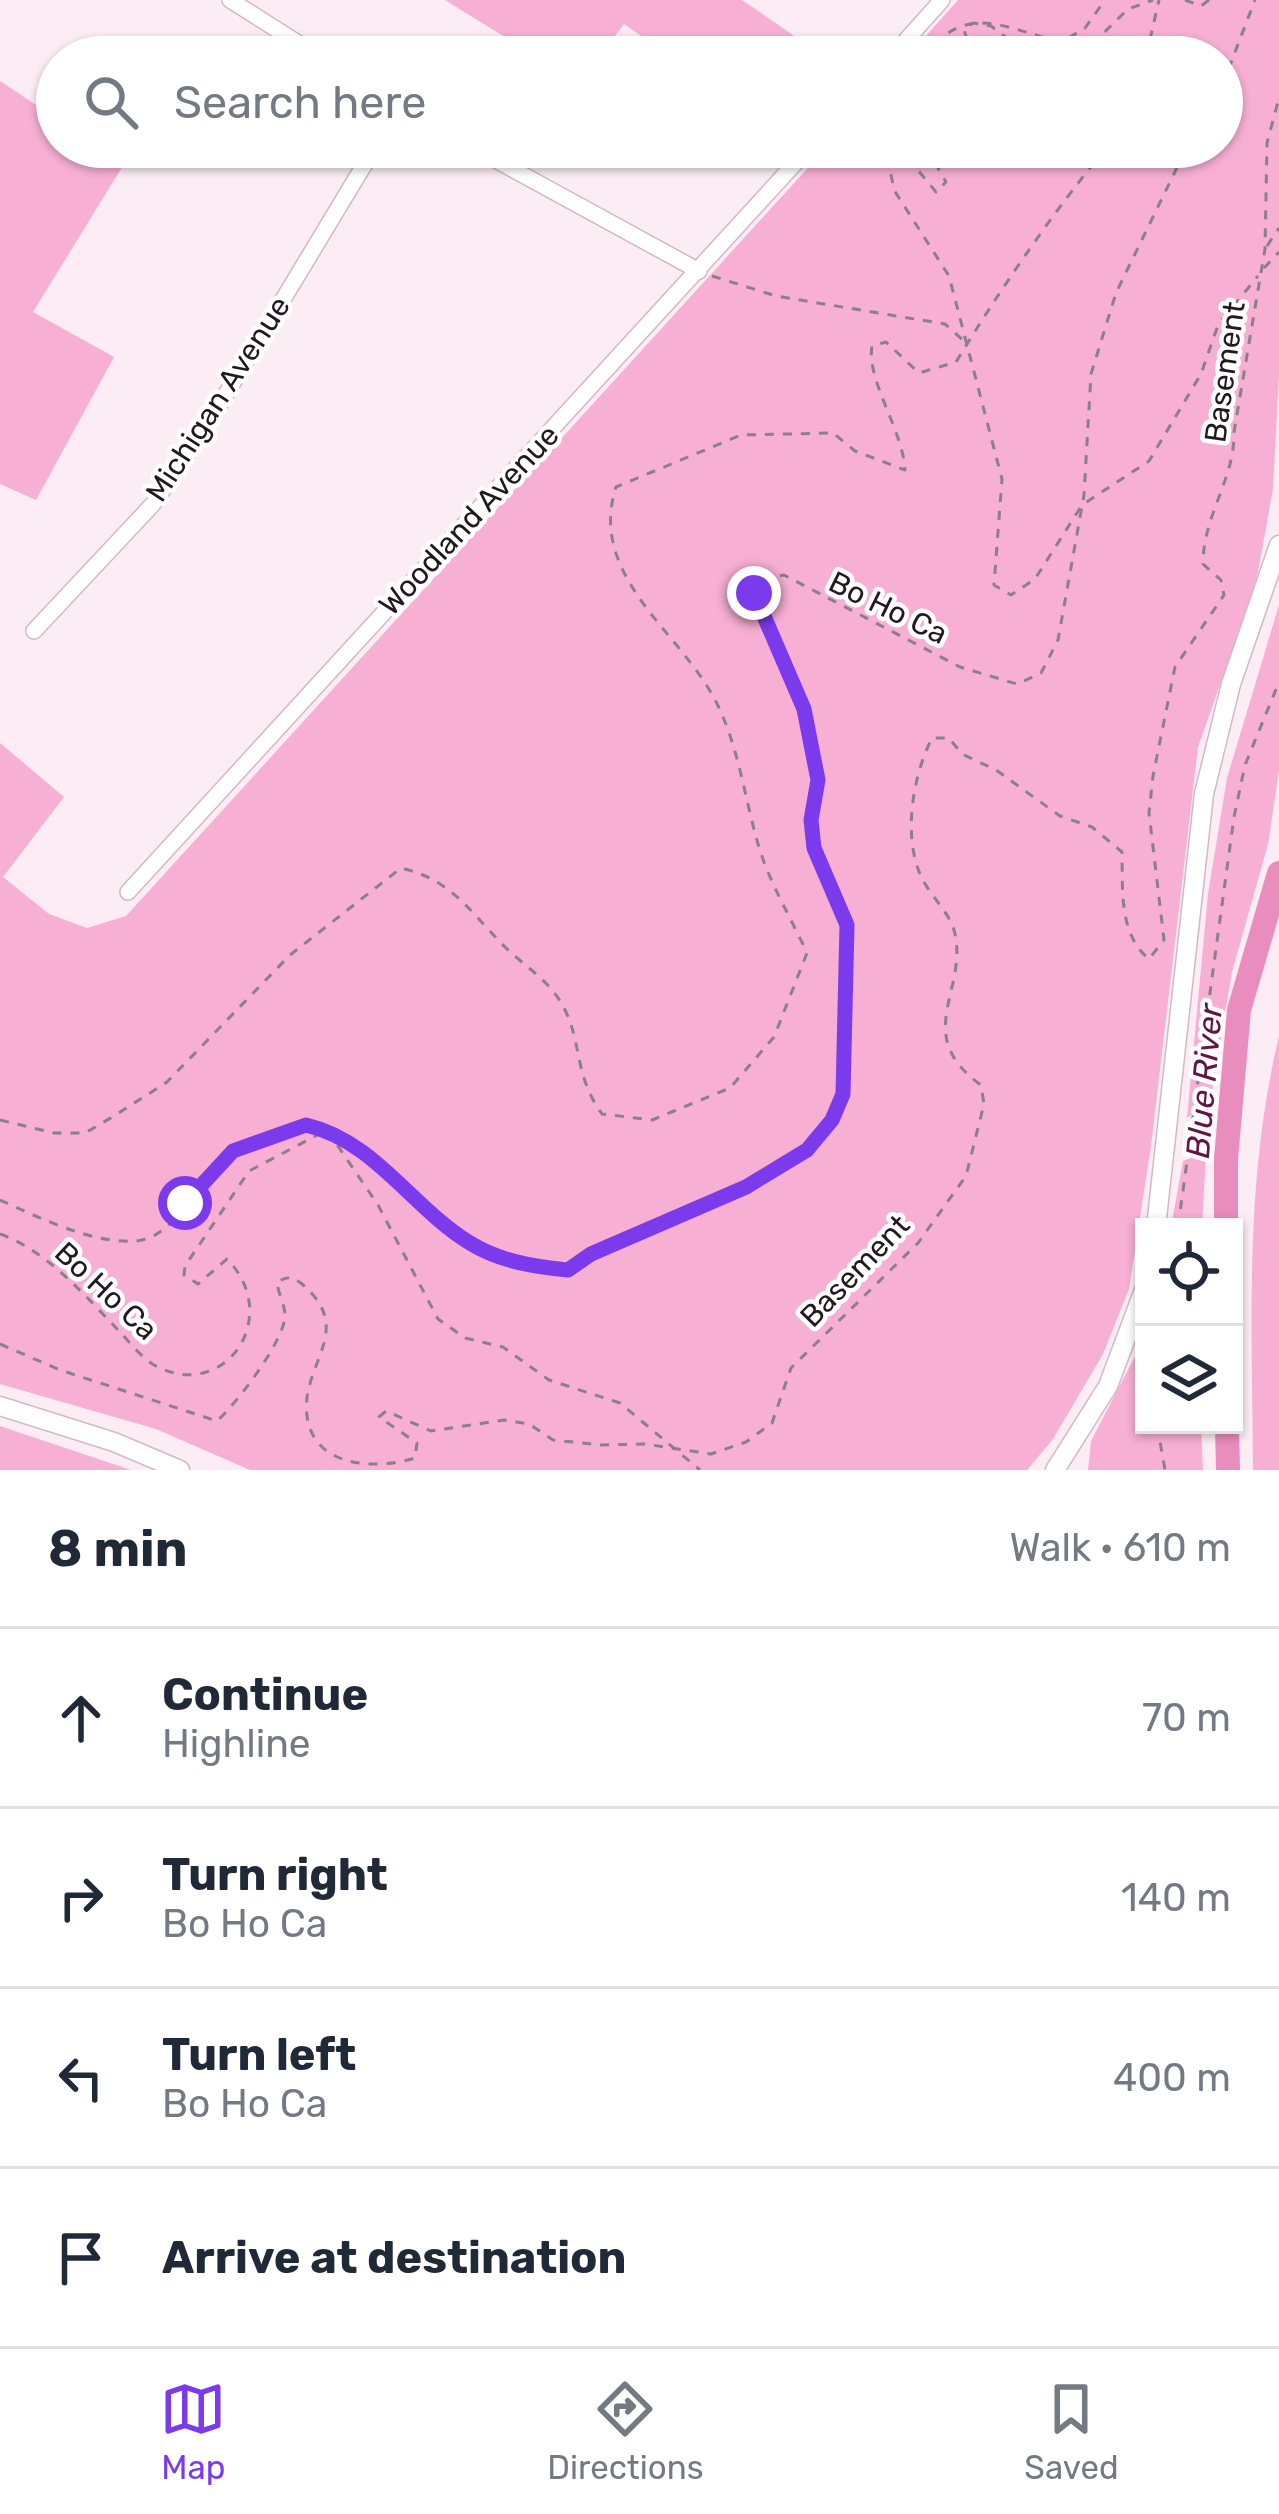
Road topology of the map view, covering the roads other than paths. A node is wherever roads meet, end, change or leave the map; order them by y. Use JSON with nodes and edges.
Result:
{"nodes":[{"id":1,"x":230,"y":0,"type":"edge"},
{"id":2,"x":942,"y":0,"type":"edge"},
{"id":3,"x":287,"y":36,"type":"edge"},
{"id":4,"x":910,"y":36,"type":"edge"},
{"id":5,"x":362,"y":168,"type":"edge"},
{"id":6,"x":510,"y":168,"type":"edge"},
{"id":7,"x":792,"y":168,"type":"edge"},
{"id":8,"x":699,"y":271,"type":"junction"},
{"id":9,"x":1279,"y":545,"type":"edge"},
{"id":10,"x":34,"y":631,"type":"dead end"},
{"id":11,"x":128,"y":892,"type":"dead end"},
{"id":12,"x":1157,"y":1218,"type":"edge"},
{"id":13,"x":1135,"y":1314,"type":"edge"},
{"id":14,"x":0,"y":1406,"type":"edge"},
{"id":15,"x":180,"y":1470,"type":"edge"},
{"id":16,"x":1055,"y":1470,"type":"edge"}],
"edges":[{"from":1,"to":3,"type":"street"},
{"from":2,"to":4,"type":"street"},
{"from":5,"to":10,"type":"street","name":"Michigan Avenue"},
{"from":6,"to":8,"type":"street"},
{"from":7,"to":8,"type":"street","name":"Woodland Avenue"},
{"from":8,"to":11,"type":"street","name":"Woodland Avenue"},
{"from":9,"to":12,"type":"street"},
{"from":13,"to":16,"type":"street"},
{"from":14,"to":15,"type":"street"}]}
